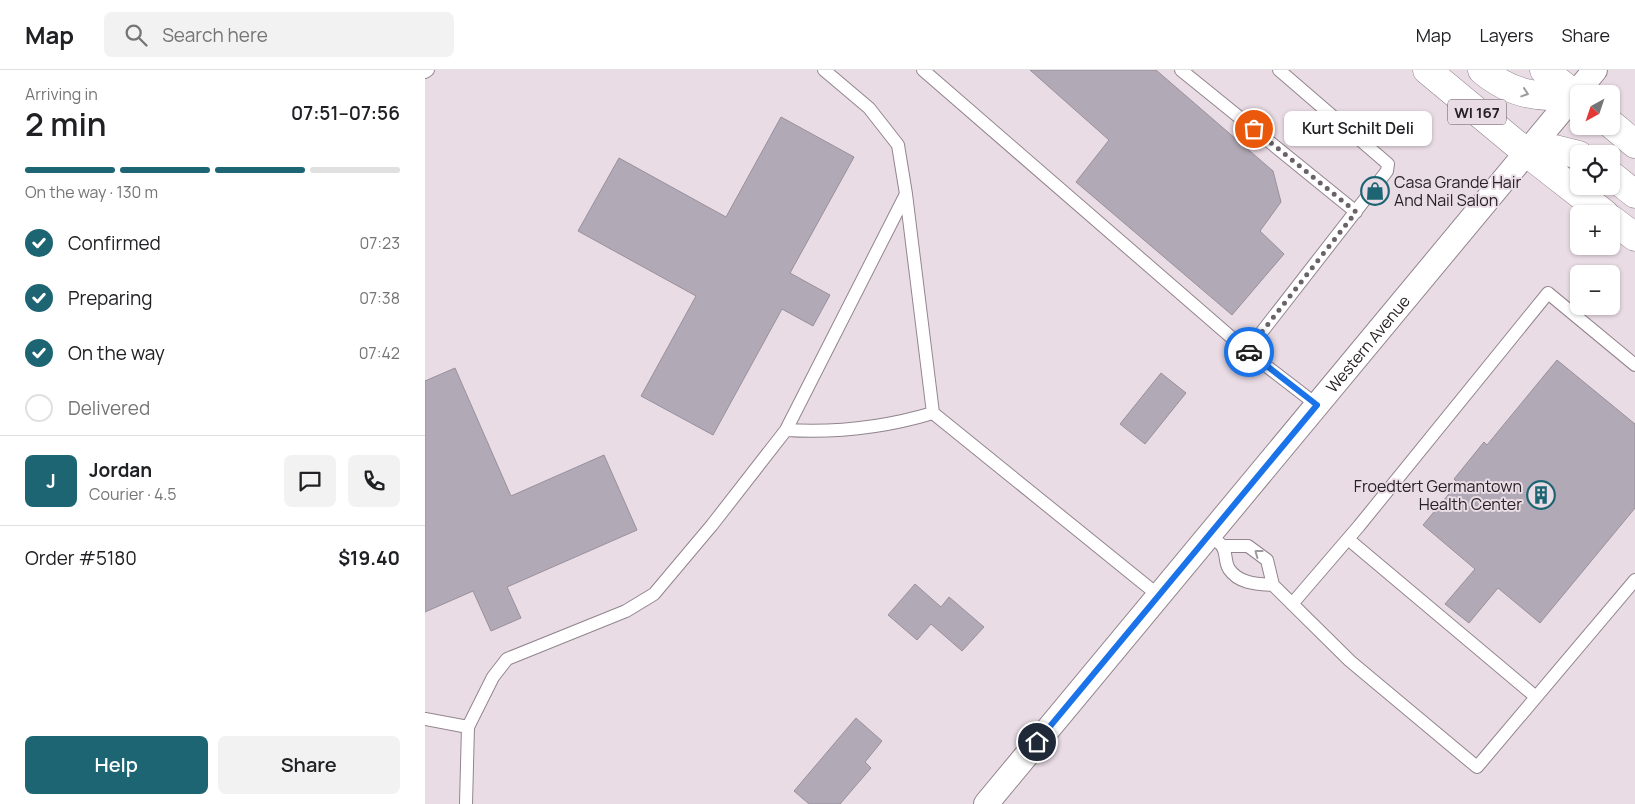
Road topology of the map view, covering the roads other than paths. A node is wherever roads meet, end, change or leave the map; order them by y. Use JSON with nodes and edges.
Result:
{"nodes":[{"id":1,"x":825,"y":70,"type":"edge"},
{"id":2,"x":923,"y":70,"type":"edge"},
{"id":3,"x":1181,"y":70,"type":"edge"},
{"id":4,"x":1279,"y":70,"type":"edge"},
{"id":5,"x":1427,"y":70,"type":"edge"},
{"id":6,"x":1482,"y":70,"type":"edge"},
{"id":7,"x":1544,"y":70,"type":"edge"},
{"id":8,"x":1595,"y":70,"type":"edge"},
{"id":9,"x":1585,"y":85,"type":"edge"},
{"id":10,"x":1570,"y":90,"type":"edge"},
{"id":11,"x":1570,"y":97,"type":"edge"},
{"id":12,"x":1570,"y":104,"type":"edge"},
{"id":13,"x":1620,"y":132,"type":"edge"},
{"id":14,"x":1635,"y":144,"type":"edge"},
{"id":15,"x":1527,"y":153,"type":"junction"},
{"id":16,"x":1570,"y":153,"type":"edge"},
{"id":17,"x":1620,"y":182,"type":"edge"},
{"id":18,"x":906,"y":194,"type":"junction"},
{"id":19,"x":1635,"y":194,"type":"edge"},
{"id":20,"x":1593,"y":205,"type":"edge"},
{"id":21,"x":1356,"y":212,"type":"junction"},
{"id":22,"x":1620,"y":226,"type":"edge"},
{"id":23,"x":1635,"y":237,"type":"edge"},
{"id":24,"x":1247,"y":351,"type":"junction"},
{"id":25,"x":1635,"y":365,"type":"edge"},
{"id":26,"x":1317,"y":405,"type":"junction"},
{"id":27,"x":933,"y":413,"type":"junction"},
{"id":28,"x":786,"y":430,"type":"junction"},
{"id":29,"x":1348,"y":539,"type":"junction"},
{"id":30,"x":1216,"y":540,"type":"junction"},
{"id":31,"x":1635,"y":580,"type":"edge"},
{"id":32,"x":1273,"y":585,"type":"junction"},
{"id":33,"x":1158,"y":596,"type":"junction"},
{"id":34,"x":1292,"y":604,"type":"junction"},
{"id":35,"x":1537,"y":697,"type":"junction"},
{"id":36,"x":425,"y":719,"type":"edge"},
{"id":37,"x":468,"y":727,"type":"junction"},
{"id":38,"x":466,"y":804,"type":"edge"},
{"id":39,"x":986,"y":804,"type":"edge"}],
"edges":[{"from":1,"to":18,"type":"lane"},
{"from":2,"to":24,"type":"lane"},
{"from":3,"to":21,"type":"lane"},
{"from":4,"to":21,"type":"lane"},
{"from":5,"to":15,"type":"main road","number":"WI 167"},
{"from":6,"to":11,"type":"main road","one_way":true},
{"from":7,"to":10,"type":"main road"},
{"from":8,"to":9,"type":"street","name":"Western Avenue"},
{"from":12,"to":15,"type":"street","name":"Western Avenue"},
{"from":13,"to":14,"type":"main road"},
{"from":15,"to":16,"type":"main road"},
{"from":15,"to":20,"type":"main road","number":"WI 167"},
{"from":15,"to":26,"type":"street","name":"Western Avenue"},
{"from":17,"to":19,"type":"main road"},
{"from":18,"to":27,"type":"lane"},
{"from":18,"to":28,"type":"lane"},
{"from":21,"to":24,"type":"lane"},
{"from":22,"to":23,"type":"main road"},
{"from":24,"to":26,"type":"lane"},
{"from":25,"to":29,"type":"lane"},
{"from":26,"to":30,"type":"street","name":"Western Avenue"},
{"from":27,"to":28,"type":"lane"},
{"from":27,"to":33,"type":"lane"},
{"from":28,"to":37,"type":"lane"},
{"from":29,"to":34,"type":"lane"},
{"from":29,"to":35,"type":"lane"},
{"from":30,"to":32,"type":"lane"},
{"from":32,"to":30,"type":"lane","one_way":true},
{"from":30,"to":33,"type":"street","name":"Western Avenue"},
{"from":31,"to":35,"type":"lane"},
{"from":32,"to":34,"type":"lane"},
{"from":33,"to":39,"type":"street","name":"Western Avenue"},
{"from":34,"to":35,"type":"lane"},
{"from":36,"to":37,"type":"lane"},
{"from":37,"to":38,"type":"lane"}]}
